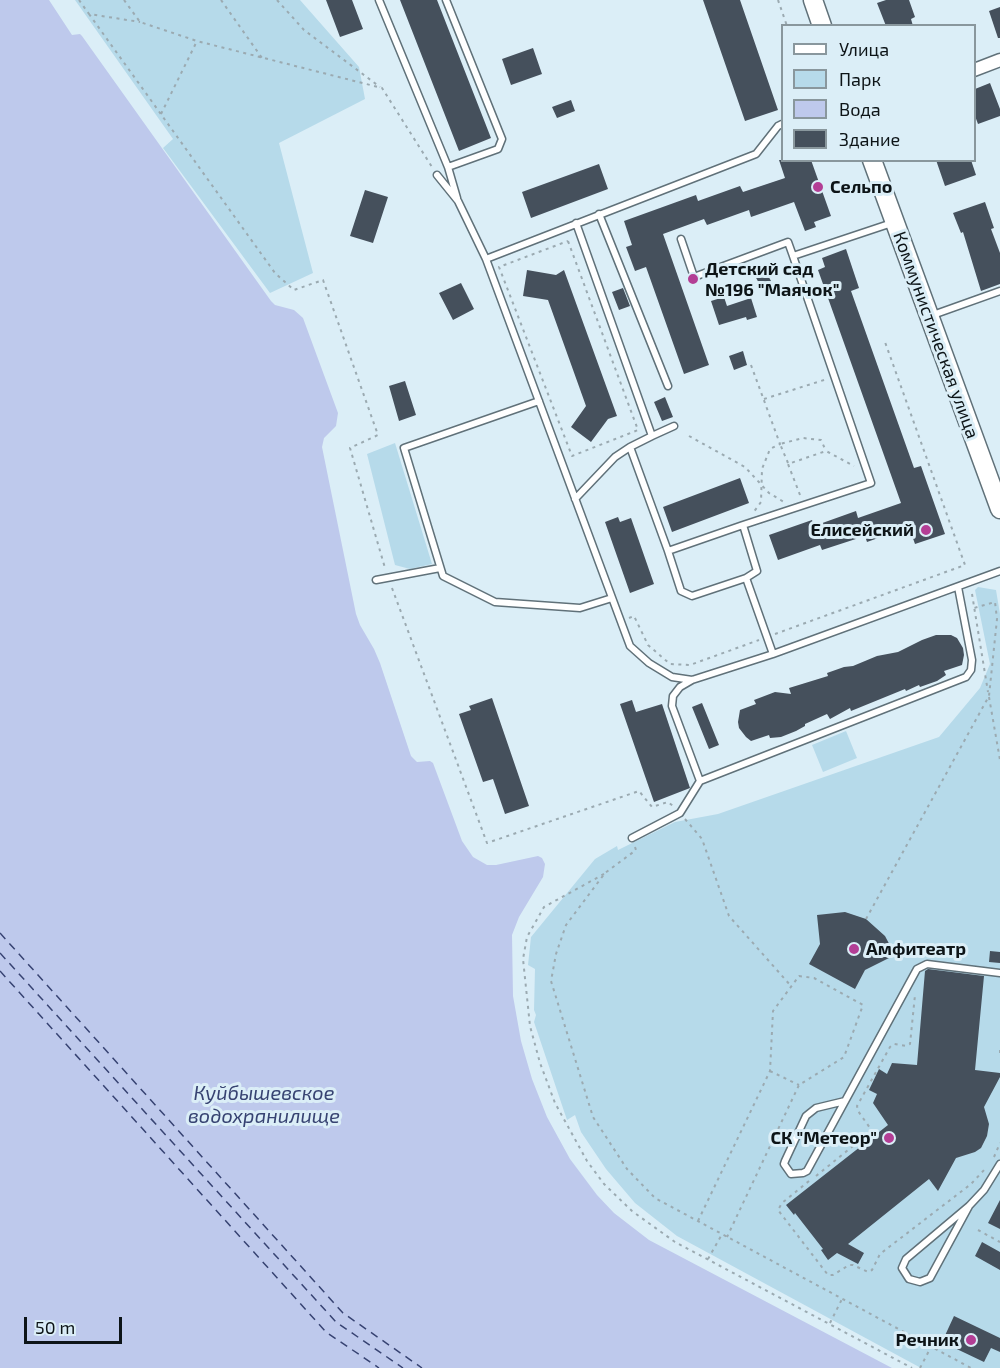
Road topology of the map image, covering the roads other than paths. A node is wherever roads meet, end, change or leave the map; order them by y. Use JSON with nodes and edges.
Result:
{"nodes":[{"id":1,"x":379,"y":0,"type":"edge"},
{"id":2,"x":446,"y":0,"type":"edge"},
{"id":3,"x":813,"y":0,"type":"edge"},
{"id":4,"x":821,"y":24,"type":"edge"},
{"id":5,"x":1000,"y":60,"type":"edge"},
{"id":6,"x":976,"y":70,"type":"edge"},
{"id":7,"x":781,"y":125,"type":"edge"},
{"id":8,"x":873,"y":162,"type":"edge"},
{"id":9,"x":448,"y":167,"type":"junction"},
{"id":10,"x":437,"y":175,"type":"road end"},
{"id":11,"x":458,"y":201,"type":"junction"},
{"id":12,"x":599,"y":214,"type":"junction"},
{"id":13,"x":894,"y":222,"type":"junction"},
{"id":14,"x":576,"y":223,"type":"junction"},
{"id":15,"x":681,"y":239,"type":"dead end"},
{"id":16,"x":793,"y":256,"type":"junction"},
{"id":17,"x":486,"y":259,"type":"junction"},
{"id":18,"x":1000,"y":291,"type":"edge"},
{"id":19,"x":929,"y":316,"type":"junction"},
{"id":20,"x":668,"y":386,"type":"dead end"},
{"id":21,"x":539,"y":401,"type":"junction"},
{"id":22,"x":674,"y":426,"type":"dead end"},
{"id":23,"x":652,"y":436,"type":"junction"},
{"id":24,"x":630,"y":447,"type":"junction"},
{"id":25,"x":575,"y":499,"type":"junction"},
{"id":26,"x":1000,"y":509,"type":"edge"},
{"id":27,"x":743,"y":525,"type":"junction"},
{"id":28,"x":668,"y":551,"type":"junction"},
{"id":29,"x":440,"y":568,"type":"junction"},
{"id":30,"x":1000,"y":571,"type":"edge"},
{"id":31,"x":746,"y":578,"type":"junction"},
{"id":32,"x":376,"y":580,"type":"dead end"},
{"id":33,"x":958,"y":586,"type":"junction"},
{"id":34,"x":612,"y":598,"type":"junction"},
{"id":35,"x":773,"y":654,"type":"junction"},
{"id":36,"x":692,"y":680,"type":"junction"},
{"id":37,"x":700,"y":781,"type":"junction"},
{"id":38,"x":632,"y":838,"type":"road end"},
{"id":39,"x":1000,"y":973,"type":"edge"},
{"id":40,"x":845,"y":1101,"type":"junction"},
{"id":41,"x":1000,"y":1164,"type":"edge"},
{"id":42,"x":969,"y":1206,"type":"junction"}],
"edges":[{"from":1,"to":9,"type":"lane"},
{"from":2,"to":9,"type":"lane"},
{"from":3,"to":4,"type":"main road"},
{"from":5,"to":6,"type":"street"},
{"from":7,"to":12,"type":"lane"},
{"from":8,"to":13,"type":"main road","name":"Коммунистическая улица"},
{"from":9,"to":11,"type":"lane"},
{"from":10,"to":11,"type":"lane"},
{"from":11,"to":17,"type":"lane"},
{"from":12,"to":14,"type":"lane"},
{"from":12,"to":20,"type":"lane"},
{"from":13,"to":16,"type":"lane"},
{"from":13,"to":19,"type":"main road","name":"Коммунистическая улица"},
{"from":14,"to":17,"type":"lane"},
{"from":14,"to":23,"type":"lane"},
{"from":15,"to":16,"type":"lane"},
{"from":16,"to":27,"type":"lane"},
{"from":17,"to":21,"type":"lane"},
{"from":18,"to":19,"type":"lane"},
{"from":19,"to":26,"type":"main road","name":"Коммунистическая улица"},
{"from":21,"to":25,"type":"lane"},
{"from":21,"to":29,"type":"lane"},
{"from":22,"to":23,"type":"lane"},
{"from":23,"to":24,"type":"lane"},
{"from":24,"to":25,"type":"lane"},
{"from":24,"to":28,"type":"lane"},
{"from":25,"to":34,"type":"lane"},
{"from":27,"to":28,"type":"lane"},
{"from":27,"to":31,"type":"lane"},
{"from":28,"to":31,"type":"lane"},
{"from":29,"to":32,"type":"lane"},
{"from":29,"to":34,"type":"lane"},
{"from":30,"to":33,"type":"lane"},
{"from":31,"to":35,"type":"lane"},
{"from":33,"to":35,"type":"lane"},
{"from":33,"to":37,"type":"lane"},
{"from":34,"to":36,"type":"lane"},
{"from":35,"to":36,"type":"lane"},
{"from":36,"to":37,"type":"lane"},
{"from":37,"to":38,"type":"lane"},
{"from":39,"to":40,"type":"lane"},
{"from":40,"to":40,"type":"lane"},
{"from":41,"to":42,"type":"lane"},
{"from":42,"to":42,"type":"lane"}]}
